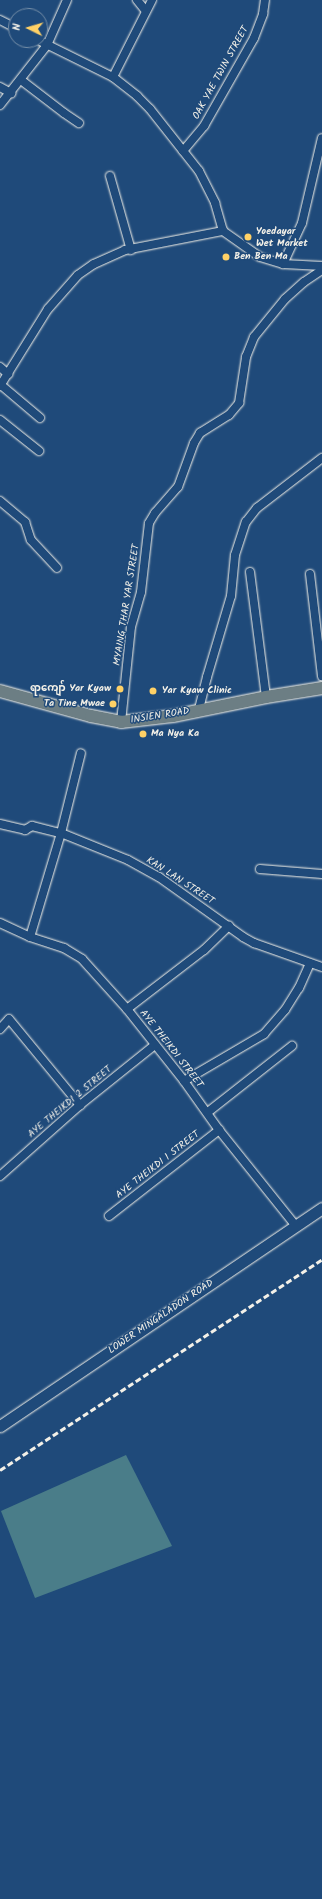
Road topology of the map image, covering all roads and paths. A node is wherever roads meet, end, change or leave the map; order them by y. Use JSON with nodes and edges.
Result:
{"nodes":[{"id":1,"x":67,"y":0,"type":"edge"},
{"id":2,"x":136,"y":0,"type":"edge"},
{"id":3,"x":152,"y":0,"type":"edge"},
{"id":4,"x":265,"y":0,"type":"edge"},
{"id":5,"x":146,"y":11,"type":"junction"},
{"id":6,"x":48,"y":43,"type":"edge"},
{"id":7,"x":48,"y":45,"type":"edge"},
{"id":8,"x":45,"y":48,"type":"edge"},
{"id":9,"x":112,"y":77,"type":"junction"},
{"id":10,"x":21,"y":80,"type":"junction"},
{"id":11,"x":0,"y":87,"type":"edge"},
{"id":12,"x":10,"y":93,"type":"junction"},
{"id":13,"x":0,"y":105,"type":"edge"},
{"id":14,"x":79,"y":123,"type":"dead end"},
{"id":15,"x":322,"y":138,"type":"edge"},
{"id":16,"x":183,"y":151,"type":"junction"},
{"id":17,"x":110,"y":176,"type":"dead end"},
{"id":18,"x":223,"y":231,"type":"junction"},
{"id":19,"x":131,"y":250,"type":"junction"},
{"id":20,"x":283,"y":264,"type":"junction"},
{"id":21,"x":322,"y":266,"type":"edge"},
{"id":22,"x":322,"y":270,"type":"edge"},
{"id":23,"x":0,"y":367,"type":"edge"},
{"id":24,"x":8,"y":374,"type":"junction"},
{"id":25,"x":0,"y":386,"type":"edge"},
{"id":26,"x":40,"y":418,"type":"dead end"},
{"id":27,"x":0,"y":420,"type":"edge"},
{"id":28,"x":39,"y":451,"type":"dead end"},
{"id":29,"x":322,"y":458,"type":"edge"},
{"id":30,"x":0,"y":501,"type":"edge"},
{"id":31,"x":57,"y":568,"type":"dead end"},
{"id":32,"x":250,"y":572,"type":"dead end"},
{"id":33,"x":310,"y":574,"type":"dead end"},
{"id":34,"x":322,"y":676,"type":"edge"},
{"id":35,"x":322,"y":688,"type":"edge"},
{"id":36,"x":0,"y":691,"type":"edge"},
{"id":37,"x":266,"y":696,"type":"junction"},
{"id":38,"x":199,"y":709,"type":"junction"},
{"id":39,"x":121,"y":722,"type":"junction"},
{"id":40,"x":81,"y":753,"type":"dead end"},
{"id":41,"x":0,"y":824,"type":"edge"},
{"id":42,"x":61,"y":833,"type":"junction"},
{"id":43,"x":260,"y":868,"type":"dead end"},
{"id":44,"x":322,"y":874,"type":"edge"},
{"id":45,"x":0,"y":923,"type":"edge"},
{"id":46,"x":229,"y":926,"type":"junction"},
{"id":47,"x":30,"y":937,"type":"junction"},
{"id":48,"x":310,"y":963,"type":"junction"},
{"id":49,"x":322,"y":967,"type":"edge"},
{"id":50,"x":127,"y":1008,"type":"junction"},
{"id":51,"x":0,"y":1029,"type":"edge"},
{"id":52,"x":155,"y":1045,"type":"junction"},
{"id":53,"x":292,"y":1046,"type":"dead end"},
{"id":54,"x":184,"y":1081,"type":"junction"},
{"id":55,"x":80,"y":1105,"type":"junction"},
{"id":56,"x":208,"y":1112,"type":"junction"},
{"id":57,"x":219,"y":1130,"type":"junction"},
{"id":58,"x":0,"y":1176,"type":"edge"},
{"id":59,"x":322,"y":1208,"type":"edge"},
{"id":60,"x":109,"y":1216,"type":"dead end"},
{"id":61,"x":296,"y":1226,"type":"junction"},
{"id":62,"x":0,"y":1426,"type":"edge"}],
"edges":[{"from":1,"to":6,"type":"street"},
{"from":2,"to":5,"type":"street"},
{"from":3,"to":5,"type":"street"},
{"from":4,"to":16,"type":"street","name":"OAK YAE TWIN STREET"},
{"from":5,"to":9,"type":"street"},
{"from":7,"to":9,"type":"street"},
{"from":8,"to":10,"type":"street"},
{"from":9,"to":16,"type":"street"},
{"from":10,"to":12,"type":"street"},
{"from":10,"to":14,"type":"street"},
{"from":11,"to":12,"type":"street"},
{"from":12,"to":13,"type":"street"},
{"from":15,"to":20,"type":"street"},
{"from":16,"to":18,"type":"street"},
{"from":17,"to":19,"type":"street"},
{"from":18,"to":19,"type":"street"},
{"from":18,"to":20,"type":"street"},
{"from":19,"to":24,"type":"street"},
{"from":20,"to":21,"type":"street"},
{"from":22,"to":39,"type":"street","name":"MYAING THAR YAR STREET"},
{"from":23,"to":24,"type":"street"},
{"from":24,"to":25,"type":"street"},
{"from":25,"to":26,"type":"street"},
{"from":27,"to":28,"type":"street"},
{"from":29,"to":38,"type":"street"},
{"from":30,"to":31,"type":"street"},
{"from":32,"to":37,"type":"street"},
{"from":33,"to":34,"type":"street"},
{"from":35,"to":37,"type":"main road","name":"INSIEN ROAD"},
{"from":36,"to":39,"type":"main road","name":"INSIEN ROAD"},
{"from":37,"to":38,"type":"main road","name":"INSIEN ROAD"},
{"from":38,"to":39,"type":"main road","name":"INSIEN ROAD"},
{"from":40,"to":42,"type":"street"},
{"from":41,"to":42,"type":"street","name":"KAN LAN STREET"},
{"from":42,"to":46,"type":"street","name":"KAN LAN STREET"},
{"from":42,"to":47,"type":"street"},
{"from":43,"to":44,"type":"street"},
{"from":45,"to":47,"type":"street","name":"AYE THEIKDI STREET"},
{"from":46,"to":48,"type":"street","name":"KAN LAN STREET"},
{"from":46,"to":50,"type":"street"},
{"from":47,"to":50,"type":"street","name":"AYE THEIKDI STREET"},
{"from":48,"to":49,"type":"street","name":"KAN LAN STREET"},
{"from":48,"to":54,"type":"street"},
{"from":50,"to":52,"type":"street","name":"AYE THEIKDI STREET"},
{"from":51,"to":55,"type":"street"},
{"from":52,"to":54,"type":"street","name":"AYE THEIKDI STREET"},
{"from":52,"to":55,"type":"street","name":"AYE THEIKDI 2 STREET"},
{"from":53,"to":56,"type":"street"},
{"from":54,"to":56,"type":"street","name":"AYE THEIKDI STREET"},
{"from":55,"to":58,"type":"street","name":"AYE THEIKDI 2 STREET"},
{"from":56,"to":57,"type":"street","name":"AYE THEIKDI STREET"},
{"from":57,"to":60,"type":"street","name":"AYE THEIKDI 1 STREET"},
{"from":57,"to":61,"type":"street","name":"AYE THEIKDI STREET"},
{"from":59,"to":61,"type":"main road","name":"LOWER MINGALADON ROAD"},
{"from":61,"to":62,"type":"main road","name":"LOWER MINGALADON ROAD"}]}
